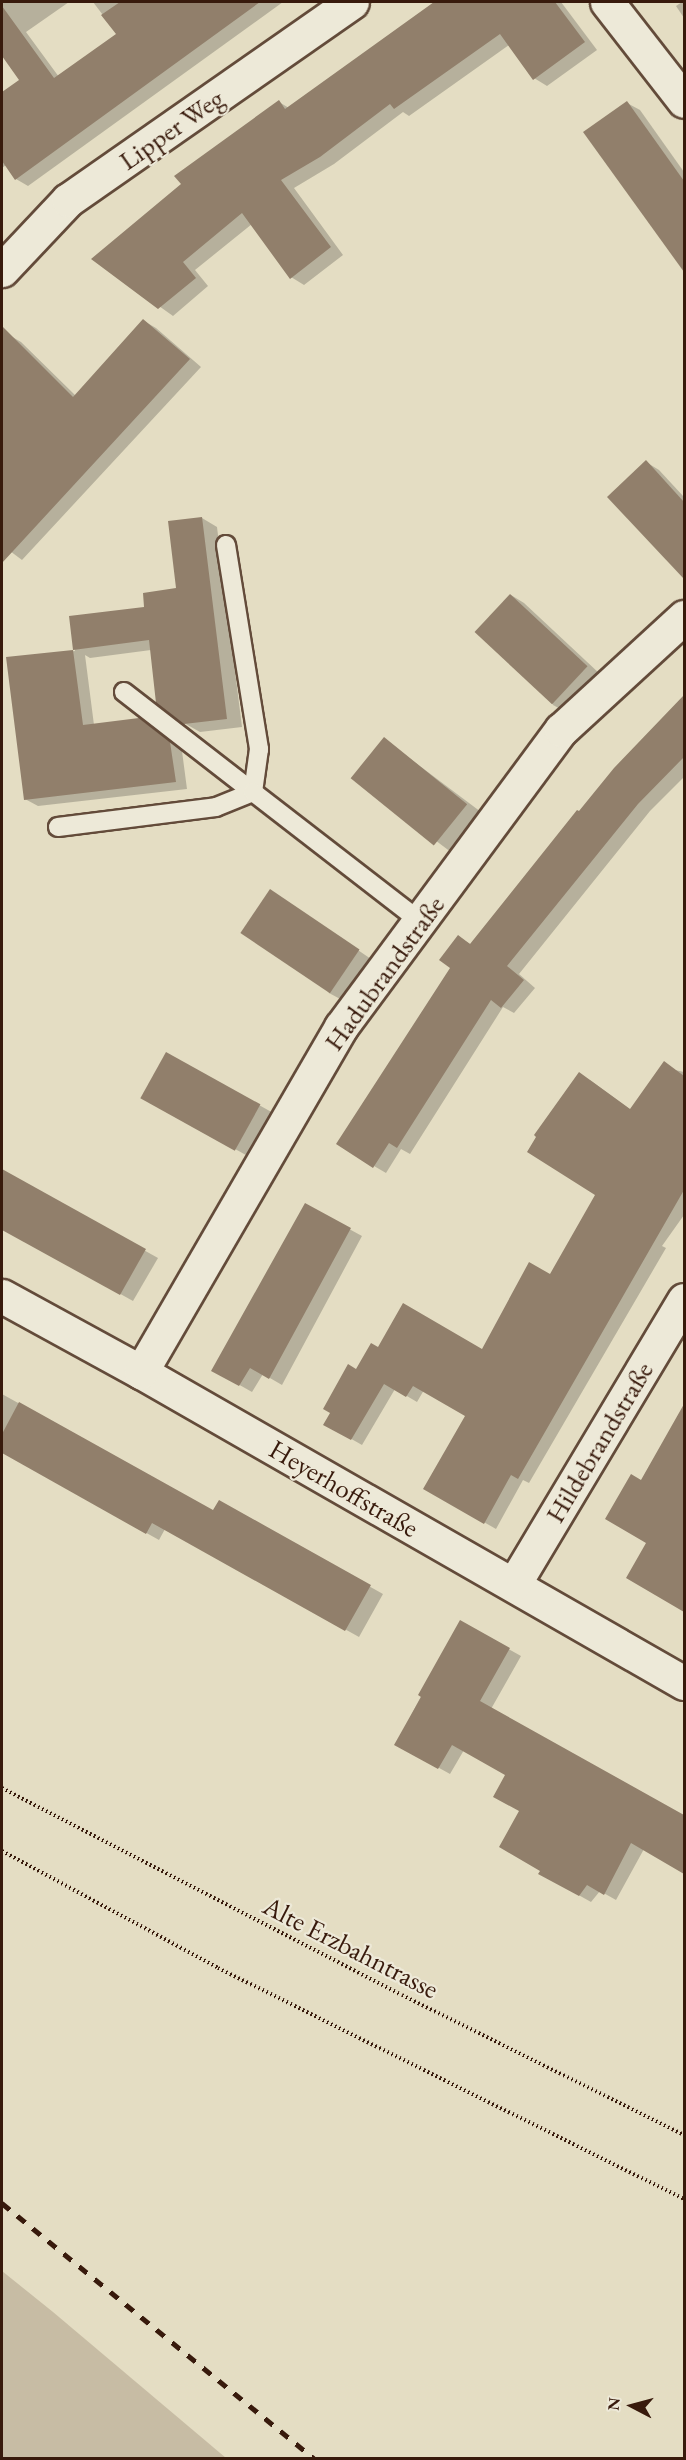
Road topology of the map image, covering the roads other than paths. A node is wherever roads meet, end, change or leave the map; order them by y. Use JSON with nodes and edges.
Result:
{"nodes":[{"id":1,"x":352,"y":2,"type":"edge"},
{"id":2,"x":607,"y":2,"type":"edge"},
{"id":3,"x":684,"y":101,"type":"edge"},
{"id":4,"x":2,"y":270,"type":"edge"},
{"id":5,"x":226,"y":545,"type":"dead end"},
{"id":6,"x":684,"y":617,"type":"edge"},
{"id":7,"x":124,"y":692,"type":"dead end"},
{"id":8,"x":253,"y":792,"type":"junction"},
{"id":9,"x":57,"y":827,"type":"dead end"},
{"id":10,"x":420,"y":921,"type":"junction"},
{"id":11,"x":2,"y":1296,"type":"edge"},
{"id":12,"x":684,"y":1300,"type":"edge"},
{"id":13,"x":141,"y":1372,"type":"junction"},
{"id":14,"x":514,"y":1584,"type":"junction"},
{"id":15,"x":684,"y":1683,"type":"edge"}],
"edges":[{"from":1,"to":4,"type":"street","name":"Lipper Weg"},
{"from":2,"to":3,"type":"street"},
{"from":5,"to":8,"type":"lane"},
{"from":6,"to":10,"type":"street","name":"Hadubrandstraße"},
{"from":7,"to":8,"type":"lane"},
{"from":8,"to":9,"type":"lane"},
{"from":8,"to":10,"type":"lane"},
{"from":10,"to":13,"type":"street","name":"Hadubrandstraße"},
{"from":11,"to":13,"type":"street","name":"Heyerhoffstraße"},
{"from":12,"to":14,"type":"street","name":"Hildebrandstraße"},
{"from":13,"to":14,"type":"street","name":"Heyerhoffstraße"},
{"from":14,"to":15,"type":"street","name":"Heyerhoffstraße"}]}
